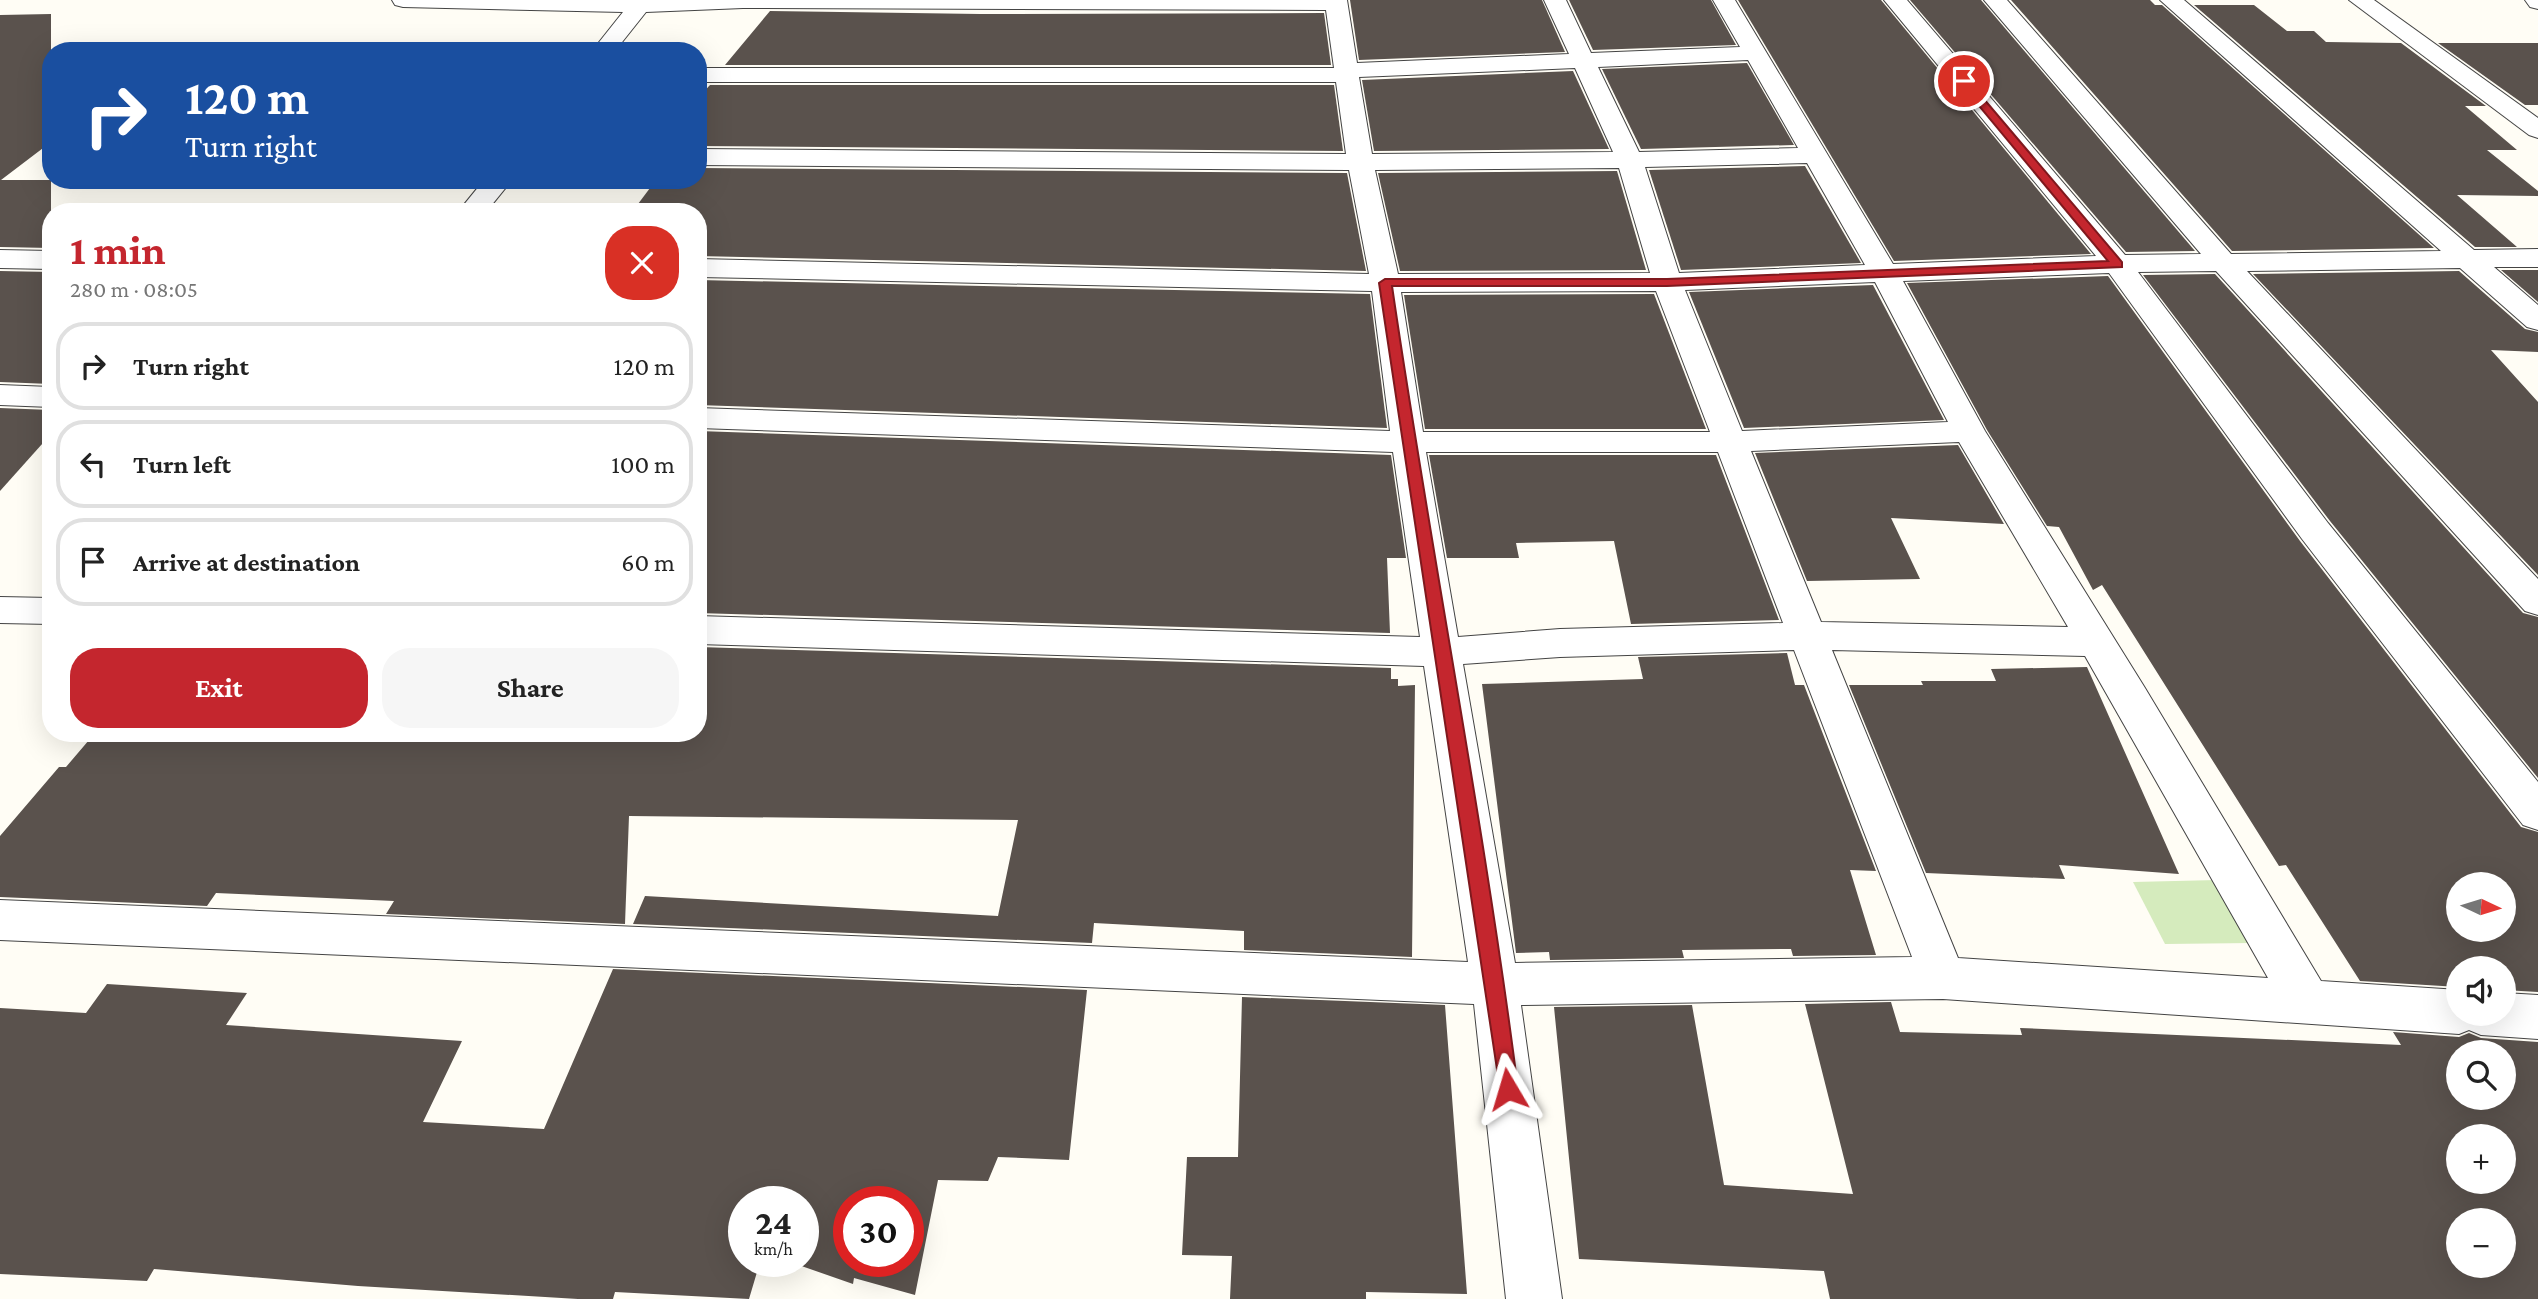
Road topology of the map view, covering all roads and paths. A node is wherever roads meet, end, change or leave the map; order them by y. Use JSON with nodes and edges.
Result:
{"nodes":[{"id":1,"x":402,"y":0,"type":"edge"},
{"id":2,"x":744,"y":0,"type":"edge"},
{"id":3,"x":1555,"y":0,"type":"edge"},
{"id":4,"x":1724,"y":0,"type":"edge"},
{"id":5,"x":1895,"y":0,"type":"edge"},
{"id":6,"x":1995,"y":0,"type":"edge"},
{"id":7,"x":2171,"y":0,"type":"edge"},
{"id":8,"x":2360,"y":0,"type":"edge"},
{"id":9,"x":1336,"y":2,"type":"edge"},
{"id":10,"x":640,"y":6,"type":"junction"},
{"id":11,"x":610,"y":42,"type":"edge"},
{"id":12,"x":1756,"y":52,"type":"junction"},
{"id":13,"x":1581,"y":59,"type":"junction"},
{"id":14,"x":1348,"y":73,"type":"junction"},
{"id":15,"x":707,"y":75,"type":"edge"},
{"id":16,"x":2538,"y":130,"type":"edge"},
{"id":17,"x":1816,"y":155,"type":"junction"},
{"id":18,"x":707,"y":157,"type":"edge"},
{"id":19,"x":1630,"y":161,"type":"junction"},
{"id":20,"x":1360,"y":162,"type":"junction"},
{"id":21,"x":491,"y":189,"type":"edge"},
{"id":22,"x":479,"y":203,"type":"edge"},
{"id":23,"x":2538,"y":258,"type":"edge"},
{"id":24,"x":0,"y":259,"type":"edge"},
{"id":25,"x":2468,"y":259,"type":"junction"},
{"id":26,"x":42,"y":260,"type":"edge"},
{"id":27,"x":2117,"y":264,"type":"junction"},
{"id":28,"x":2225,"y":264,"type":"junction"},
{"id":29,"x":707,"y":268,"type":"edge"},
{"id":30,"x":1884,"y":273,"type":"junction"},
{"id":31,"x":1667,"y":282,"type":"junction"},
{"id":32,"x":1385,"y":283,"type":"junction"},
{"id":33,"x":2538,"y":321,"type":"edge"},
{"id":34,"x":0,"y":396,"type":"edge"},
{"id":35,"x":42,"y":397,"type":"edge"},
{"id":36,"x":707,"y":418,"type":"edge"},
{"id":37,"x":1969,"y":431,"type":"junction"},
{"id":38,"x":1408,"y":442,"type":"junction"},
{"id":39,"x":1729,"y":442,"type":"junction"},
{"id":40,"x":2538,"y":603,"type":"edge"},
{"id":41,"x":0,"y":610,"type":"edge"},
{"id":42,"x":42,"y":611,"type":"edge"},
{"id":43,"x":707,"y":630,"type":"edge"},
{"id":44,"x":1809,"y":636,"type":"junction"},
{"id":45,"x":2097,"y":642,"type":"junction"},
{"id":46,"x":1442,"y":652,"type":"junction"},
{"id":47,"x":2538,"y":813,"type":"edge"},
{"id":48,"x":0,"y":920,"type":"edge"},
{"id":49,"x":1943,"y":978,"type":"junction"},
{"id":50,"x":1495,"y":984,"type":"junction"},
{"id":51,"x":2306,"y":1000,"type":"junction"},
{"id":52,"x":2446,"y":1011,"type":"edge"},
{"id":53,"x":2516,"y":1015,"type":"edge"},
{"id":54,"x":2538,"y":1017,"type":"edge"},
{"id":55,"x":1534,"y":1299,"type":"edge"}],
"edges":[{"from":1,"to":10,"type":"street"},
{"from":2,"to":9,"type":"street"},
{"from":2,"to":10,"type":"street"},
{"from":3,"to":13,"type":"street"},
{"from":4,"to":12,"type":"street"},
{"from":5,"to":27,"type":"street"},
{"from":6,"to":28,"type":"street"},
{"from":7,"to":25,"type":"street"},
{"from":8,"to":16,"type":"street"},
{"from":9,"to":14,"type":"street"},
{"from":10,"to":11,"type":"street"},
{"from":12,"to":13,"type":"street"},
{"from":12,"to":17,"type":"street"},
{"from":13,"to":14,"type":"street"},
{"from":13,"to":19,"type":"street"},
{"from":14,"to":15,"type":"street"},
{"from":14,"to":20,"type":"street"},
{"from":17,"to":19,"type":"street"},
{"from":17,"to":30,"type":"street"},
{"from":18,"to":20,"type":"street"},
{"from":19,"to":20,"type":"street"},
{"from":19,"to":31,"type":"street"},
{"from":20,"to":32,"type":"street"},
{"from":21,"to":22,"type":"street"},
{"from":23,"to":25,"type":"street"},
{"from":24,"to":26,"type":"street"},
{"from":25,"to":28,"type":"street"},
{"from":25,"to":33,"type":"street"},
{"from":27,"to":28,"type":"street"},
{"from":27,"to":30,"type":"street"},
{"from":27,"to":47,"type":"street"},
{"from":28,"to":40,"type":"street"},
{"from":29,"to":32,"type":"street"},
{"from":30,"to":31,"type":"street"},
{"from":30,"to":37,"type":"street"},
{"from":31,"to":32,"type":"street"},
{"from":31,"to":39,"type":"street"},
{"from":32,"to":38,"type":"street"},
{"from":34,"to":35,"type":"street"},
{"from":36,"to":38,"type":"street"},
{"from":37,"to":39,"type":"street"},
{"from":37,"to":45,"type":"street"},
{"from":38,"to":39,"type":"street"},
{"from":38,"to":46,"type":"street"},
{"from":39,"to":44,"type":"street"},
{"from":41,"to":42,"type":"street"},
{"from":43,"to":46,"type":"street"},
{"from":44,"to":45,"type":"street"},
{"from":44,"to":46,"type":"street"},
{"from":44,"to":49,"type":"street"},
{"from":45,"to":51,"type":"street"},
{"from":46,"to":50,"type":"street"},
{"from":48,"to":50,"type":"street"},
{"from":49,"to":50,"type":"street"},
{"from":49,"to":51,"type":"street"},
{"from":50,"to":55,"type":"street"},
{"from":51,"to":52,"type":"street"},
{"from":53,"to":54,"type":"street"}]}
